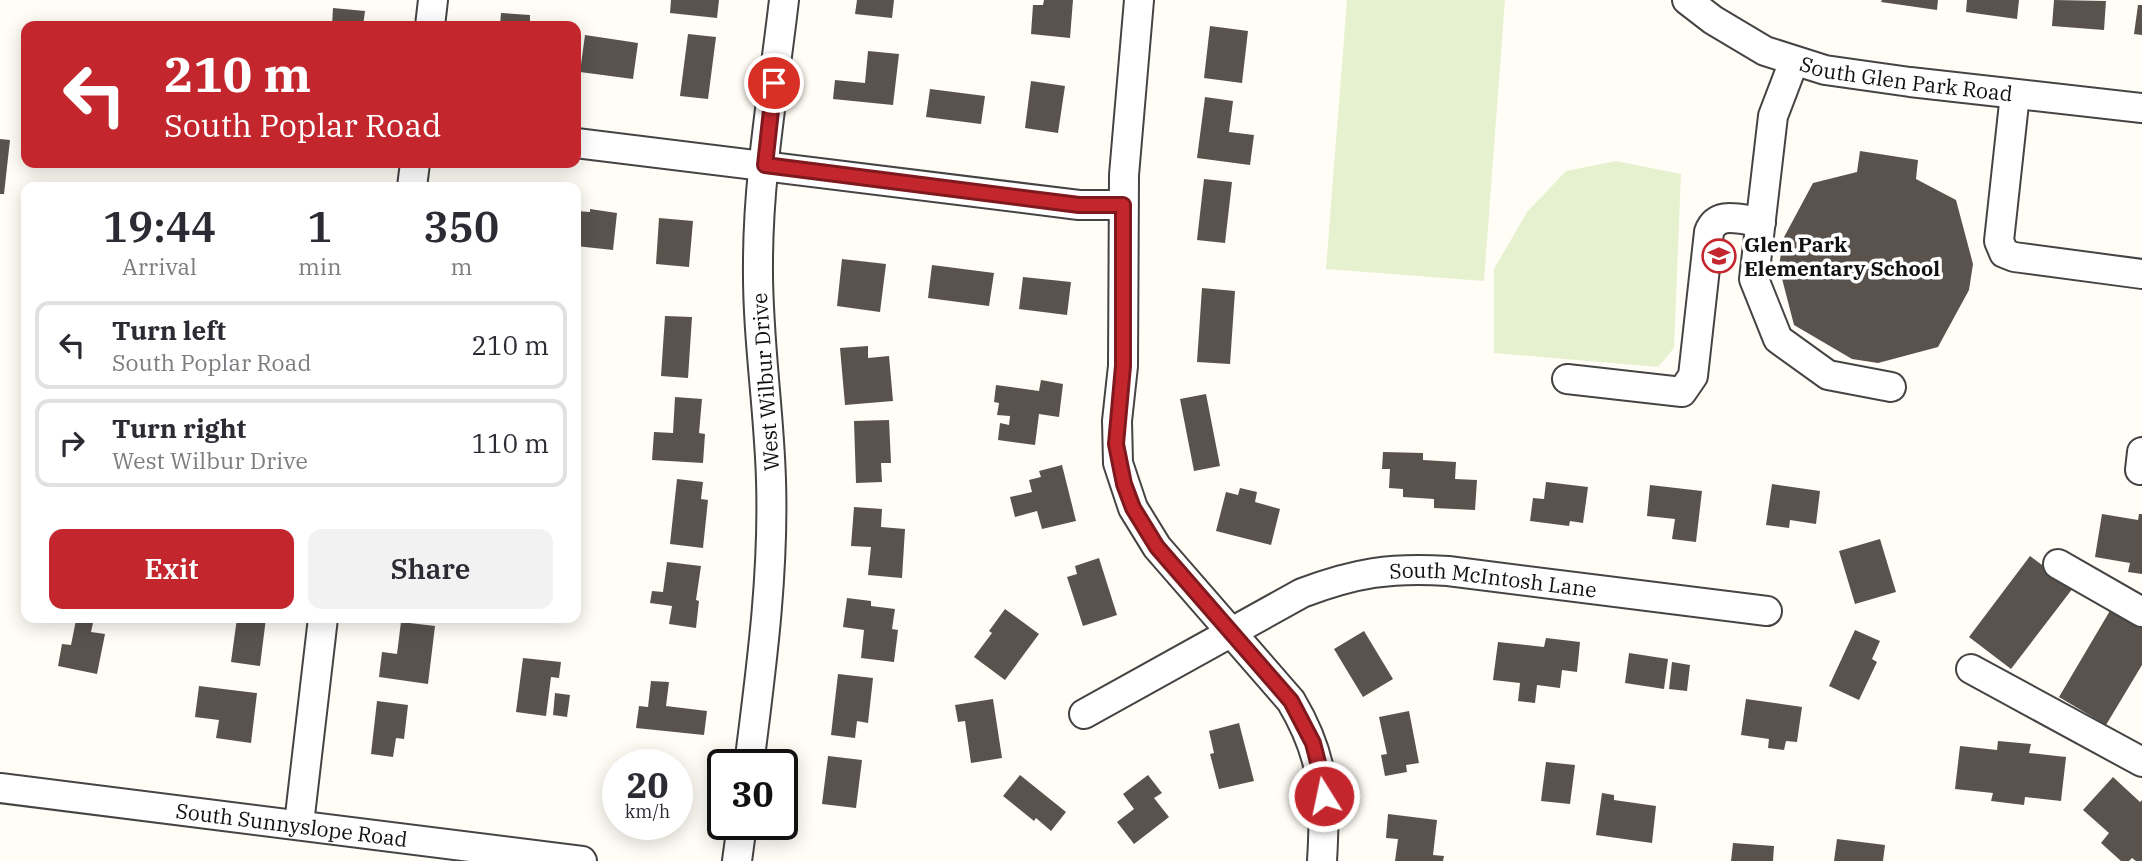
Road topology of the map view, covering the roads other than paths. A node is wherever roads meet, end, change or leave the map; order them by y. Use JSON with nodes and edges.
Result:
{"nodes":[{"id":1,"x":433,"y":0,"type":"edge"},
{"id":2,"x":784,"y":0,"type":"edge"},
{"id":3,"x":1139,"y":0,"type":"edge"},
{"id":4,"x":1687,"y":0,"type":"edge"},
{"id":5,"x":431,"y":21,"type":"edge"},
{"id":6,"x":1794,"y":61,"type":"junction"},
{"id":7,"x":2015,"y":94,"type":"junction"},
{"id":8,"x":2142,"y":108,"type":"edge"},
{"id":9,"x":581,"y":144,"type":"edge"},
{"id":10,"x":765,"y":165,"type":"junction"},
{"id":11,"x":1123,"y":205,"type":"junction"},
{"id":12,"x":1761,"y":222,"type":"junction"},
{"id":13,"x":2142,"y":274,"type":"edge"},
{"id":14,"x":1567,"y":379,"type":"dead end"},
{"id":15,"x":1891,"y":387,"type":"dead end"},
{"id":16,"x":2058,"y":564,"type":"dead end"},
{"id":17,"x":1766,"y":611,"type":"dead end"},
{"id":18,"x":2142,"y":612,"type":"edge"},
{"id":19,"x":322,"y":623,"type":"edge"},
{"id":20,"x":1231,"y":631,"type":"junction"},
{"id":21,"x":1971,"y":669,"type":"dead end"},
{"id":22,"x":1084,"y":714,"type":"dead end"},
{"id":23,"x":751,"y":749,"type":"edge"},
{"id":24,"x":2142,"y":762,"type":"edge"},
{"id":25,"x":0,"y":788,"type":"edge"},
{"id":26,"x":299,"y":824,"type":"junction"},
{"id":27,"x":740,"y":840,"type":"edge"},
{"id":28,"x":582,"y":861,"type":"edge"},
{"id":29,"x":737,"y":861,"type":"edge"},
{"id":30,"x":1322,"y":861,"type":"edge"}],
"edges":[{"from":1,"to":5,"type":"street"},
{"from":2,"to":10,"type":"street","name":"West Wilbur Drive"},
{"from":3,"to":11,"type":"street"},
{"from":4,"to":6,"type":"street","name":"South Glen Park Road"},
{"from":6,"to":7,"type":"street","name":"South Glen Park Road"},
{"from":6,"to":12,"type":"street"},
{"from":7,"to":8,"type":"street","name":"South Glen Park Road"},
{"from":7,"to":13,"type":"street"},
{"from":9,"to":10,"type":"street"},
{"from":10,"to":11,"type":"street"},
{"from":10,"to":23,"type":"street","name":"West Wilbur Drive"},
{"from":11,"to":20,"type":"street"},
{"from":12,"to":14,"type":"street"},
{"from":12,"to":15,"type":"street"},
{"from":16,"to":18,"type":"street"},
{"from":17,"to":20,"type":"street","name":"South McIntosh Lane"},
{"from":19,"to":26,"type":"street"},
{"from":20,"to":22,"type":"street","name":"South McIntosh Lane"},
{"from":20,"to":30,"type":"street"},
{"from":21,"to":24,"type":"street"},
{"from":25,"to":26,"type":"street","name":"South Sunnyslope Road"},
{"from":26,"to":28,"type":"street","name":"South Sunnyslope Road"},
{"from":27,"to":29,"type":"street"}]}
